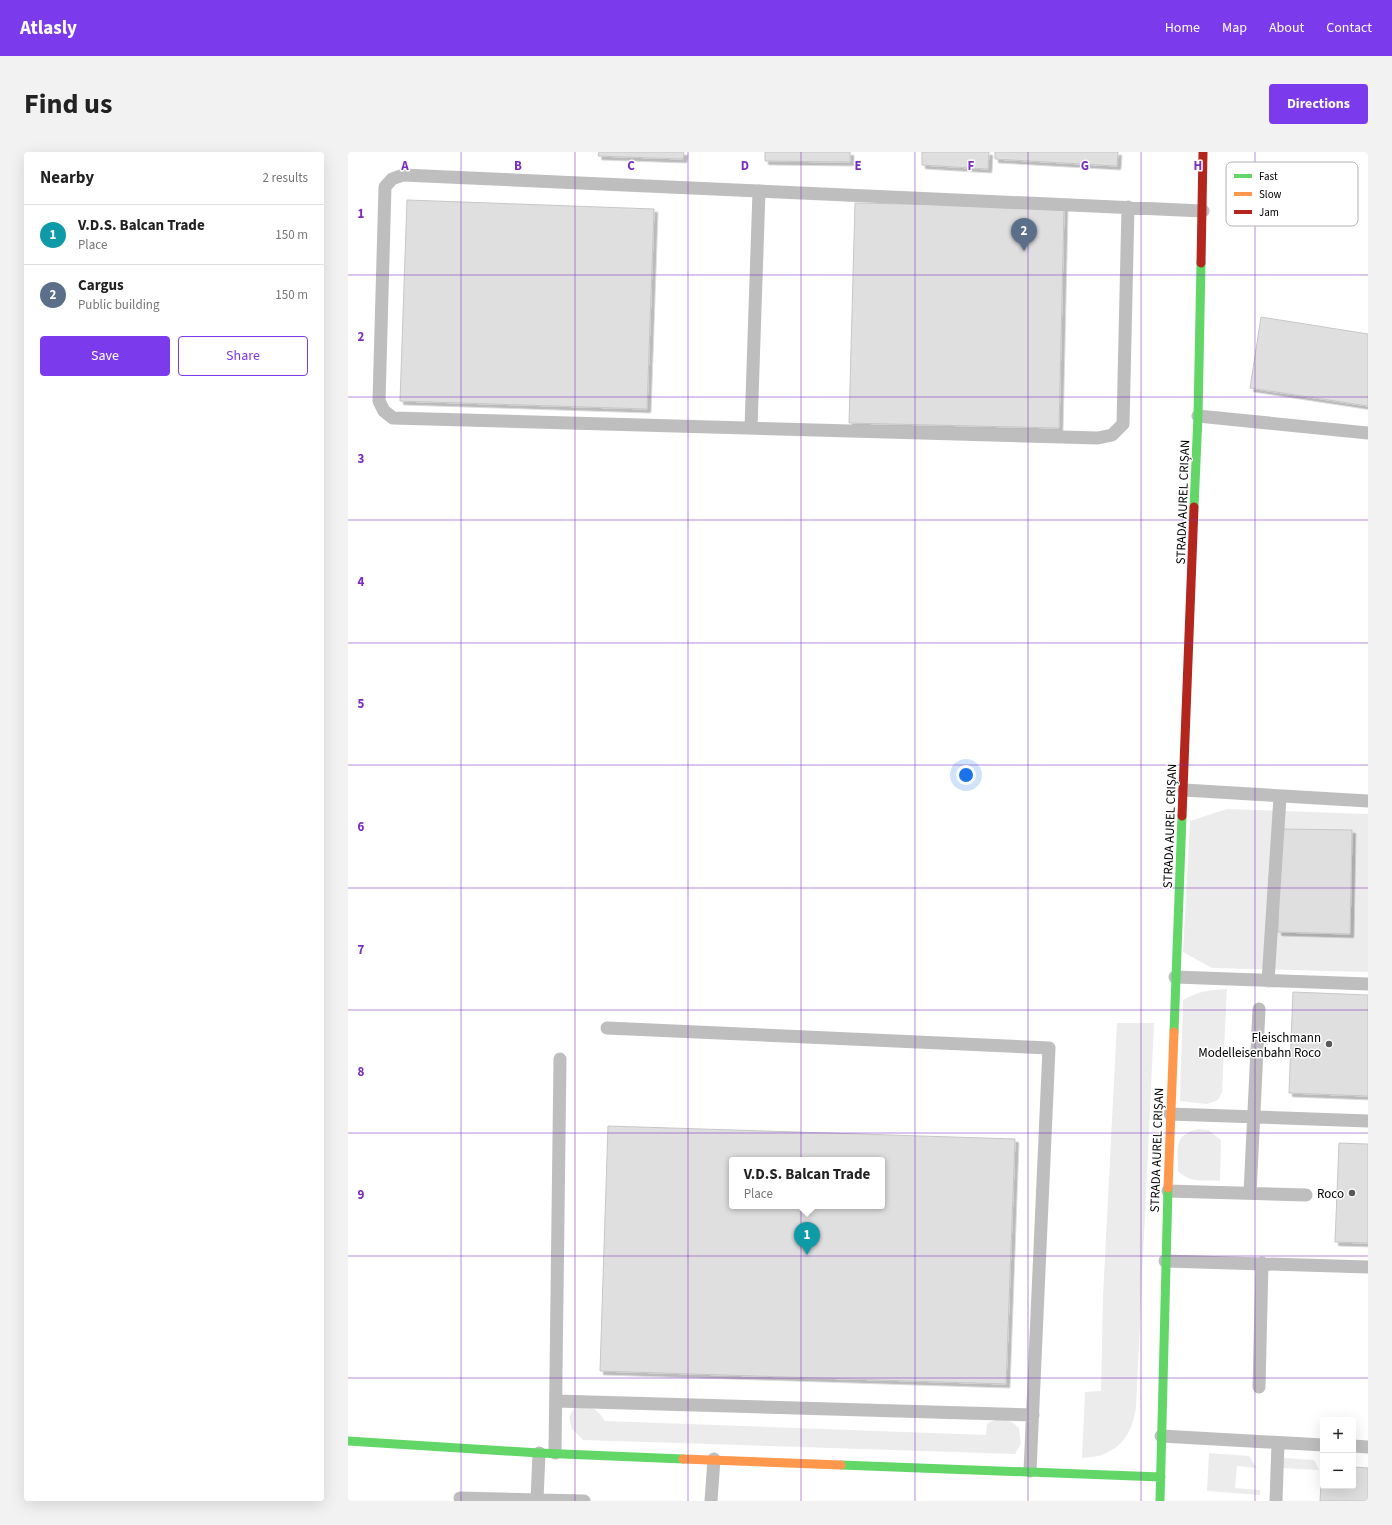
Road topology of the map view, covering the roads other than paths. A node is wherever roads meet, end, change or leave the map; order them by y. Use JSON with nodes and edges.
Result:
{"nodes":[{"id":1,"x":1203,"y":152,"type":"edge"},
{"id":2,"x":759,"y":191,"type":"junction"},
{"id":3,"x":1128,"y":207,"type":"junction"},
{"id":4,"x":1203,"y":211,"type":"junction"},
{"id":5,"x":1198,"y":416,"type":"junction"},
{"id":6,"x":751,"y":428,"type":"junction"},
{"id":7,"x":1368,"y":433,"type":"edge"},
{"id":8,"x":1184,"y":790,"type":"junction"},
{"id":9,"x":1280,"y":796,"type":"junction"},
{"id":10,"x":1368,"y":801,"type":"edge"},
{"id":11,"x":1175,"y":977,"type":"junction"},
{"id":12,"x":1268,"y":981,"type":"junction"},
{"id":13,"x":1368,"y":984,"type":"edge"},
{"id":14,"x":1259,"y":1009,"type":"dead end"},
{"id":15,"x":607,"y":1028,"type":"dead end"},
{"id":16,"x":560,"y":1060,"type":"dead end"},
{"id":17,"x":1170,"y":1114,"type":"junction"},
{"id":18,"x":1254,"y":1117,"type":"junction"},
{"id":19,"x":1368,"y":1121,"type":"edge"},
{"id":20,"x":1168,"y":1191,"type":"junction"},
{"id":21,"x":1250,"y":1193,"type":"junction"},
{"id":22,"x":1306,"y":1195,"type":"dead end"},
{"id":23,"x":1165,"y":1261,"type":"junction"},
{"id":24,"x":1262,"y":1264,"type":"junction"},
{"id":25,"x":1368,"y":1267,"type":"edge"},
{"id":26,"x":1259,"y":1387,"type":"dead end"},
{"id":27,"x":556,"y":1402,"type":"junction"},
{"id":28,"x":1033,"y":1415,"type":"junction"},
{"id":29,"x":1161,"y":1436,"type":"junction"},
{"id":30,"x":348,"y":1441,"type":"edge"},
{"id":31,"x":1278,"y":1443,"type":"junction"},
{"id":32,"x":1320,"y":1445,"type":"edge"},
{"id":33,"x":1356,"y":1446,"type":"edge"},
{"id":34,"x":1368,"y":1447,"type":"edge"},
{"id":35,"x":539,"y":1453,"type":"junction"},
{"id":36,"x":555,"y":1453,"type":"junction"},
{"id":37,"x":714,"y":1459,"type":"junction"},
{"id":38,"x":1030,"y":1471,"type":"junction"},
{"id":39,"x":1161,"y":1477,"type":"junction"},
{"id":40,"x":460,"y":1498,"type":"dead end"},
{"id":41,"x":537,"y":1500,"type":"junction"},
{"id":42,"x":584,"y":1501,"type":"edge"},
{"id":43,"x":711,"y":1501,"type":"edge"},
{"id":44,"x":1160,"y":1501,"type":"edge"},
{"id":45,"x":1276,"y":1501,"type":"edge"}],
"edges":[{"from":1,"to":4,"type":"main road","name":"STRADA AUREL CRIȘAN"},
{"from":2,"to":3,"type":"lane"},
{"from":2,"to":6,"type":"lane"},
{"from":2,"to":6,"type":"lane"},
{"from":3,"to":4,"type":"lane"},
{"from":3,"to":6,"type":"lane"},
{"from":4,"to":5,"type":"main road","name":"STRADA AUREL CRIȘAN"},
{"from":5,"to":7,"type":"lane"},
{"from":5,"to":8,"type":"main road","name":"STRADA AUREL CRIȘAN"},
{"from":8,"to":9,"type":"lane"},
{"from":8,"to":11,"type":"main road","name":"STRADA AUREL CRIȘAN"},
{"from":9,"to":10,"type":"lane"},
{"from":9,"to":12,"type":"lane"},
{"from":11,"to":12,"type":"lane"},
{"from":11,"to":17,"type":"main road","name":"STRADA AUREL CRIȘAN"},
{"from":12,"to":13,"type":"lane"},
{"from":14,"to":18,"type":"lane"},
{"from":15,"to":28,"type":"lane"},
{"from":16,"to":27,"type":"lane"},
{"from":17,"to":18,"type":"lane"},
{"from":17,"to":20,"type":"main road","name":"STRADA AUREL CRIȘAN"},
{"from":18,"to":19,"type":"lane"},
{"from":18,"to":21,"type":"lane"},
{"from":20,"to":21,"type":"lane"},
{"from":20,"to":23,"type":"main road","name":"STRADA AUREL CRIȘAN"},
{"from":21,"to":22,"type":"lane"},
{"from":23,"to":24,"type":"lane"},
{"from":23,"to":29,"type":"main road","name":"STRADA AUREL CRIȘAN"},
{"from":24,"to":25,"type":"lane"},
{"from":24,"to":26,"type":"lane"},
{"from":27,"to":28,"type":"lane"},
{"from":27,"to":36,"type":"lane"},
{"from":28,"to":38,"type":"lane"},
{"from":29,"to":31,"type":"lane"},
{"from":29,"to":39,"type":"main road","name":"STRADA AUREL CRIȘAN"},
{"from":30,"to":35,"type":"main road"},
{"from":31,"to":32,"type":"lane"},
{"from":31,"to":45,"type":"lane"},
{"from":33,"to":34,"type":"lane"},
{"from":35,"to":36,"type":"main road"},
{"from":35,"to":41,"type":"lane"},
{"from":36,"to":37,"type":"main road"},
{"from":37,"to":38,"type":"main road"},
{"from":37,"to":43,"type":"lane"},
{"from":38,"to":39,"type":"main road"},
{"from":39,"to":44,"type":"main road","name":"STRADA AUREL CRIȘAN"},
{"from":40,"to":41,"type":"lane"},
{"from":41,"to":42,"type":"lane"}]}
